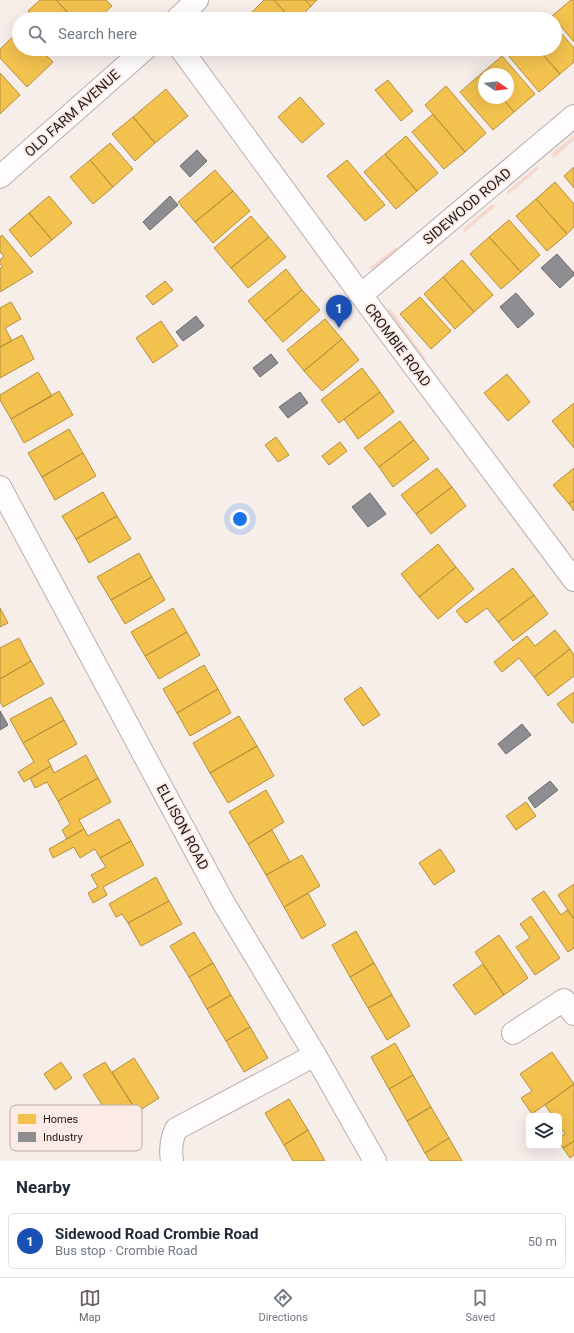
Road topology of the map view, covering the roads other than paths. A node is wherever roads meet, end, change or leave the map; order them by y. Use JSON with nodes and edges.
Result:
{"nodes":[{"id":1,"x":197,"y":0,"type":"edge"},
{"id":2,"x":185,"y":12,"type":"edge"},
{"id":3,"x":137,"y":56,"type":"edge"},
{"id":4,"x":186,"y":56,"type":"edge"},
{"id":5,"x":574,"y":116,"type":"edge"},
{"id":6,"x":0,"y":177,"type":"edge"},
{"id":7,"x":360,"y":295,"type":"junction"},
{"id":8,"x":0,"y":487,"type":"edge"},
{"id":9,"x":574,"y":580,"type":"edge"},
{"id":10,"x":571,"y":1002,"type":"edge"},
{"id":11,"x":513,"y":1033,"type":"dead end"},
{"id":12,"x":315,"y":1055,"type":"junction"},
{"id":13,"x":172,"y":1161,"type":"edge"},
{"id":14,"x":375,"y":1161,"type":"edge"}],
"edges":[{"from":1,"to":2,"type":"street"},
{"from":3,"to":6,"type":"street","name":"OLD FARM AVENUE"},
{"from":4,"to":7,"type":"street","name":"CROMBIE ROAD"},
{"from":5,"to":7,"type":"street","name":"SIDEWOOD ROAD"},
{"from":7,"to":9,"type":"street","name":"CROMBIE ROAD"},
{"from":8,"to":12,"type":"street","name":"ELLISON ROAD"},
{"from":10,"to":11,"type":"street"},
{"from":12,"to":13,"type":"street"},
{"from":12,"to":14,"type":"street","name":"ELLISON ROAD"}]}
